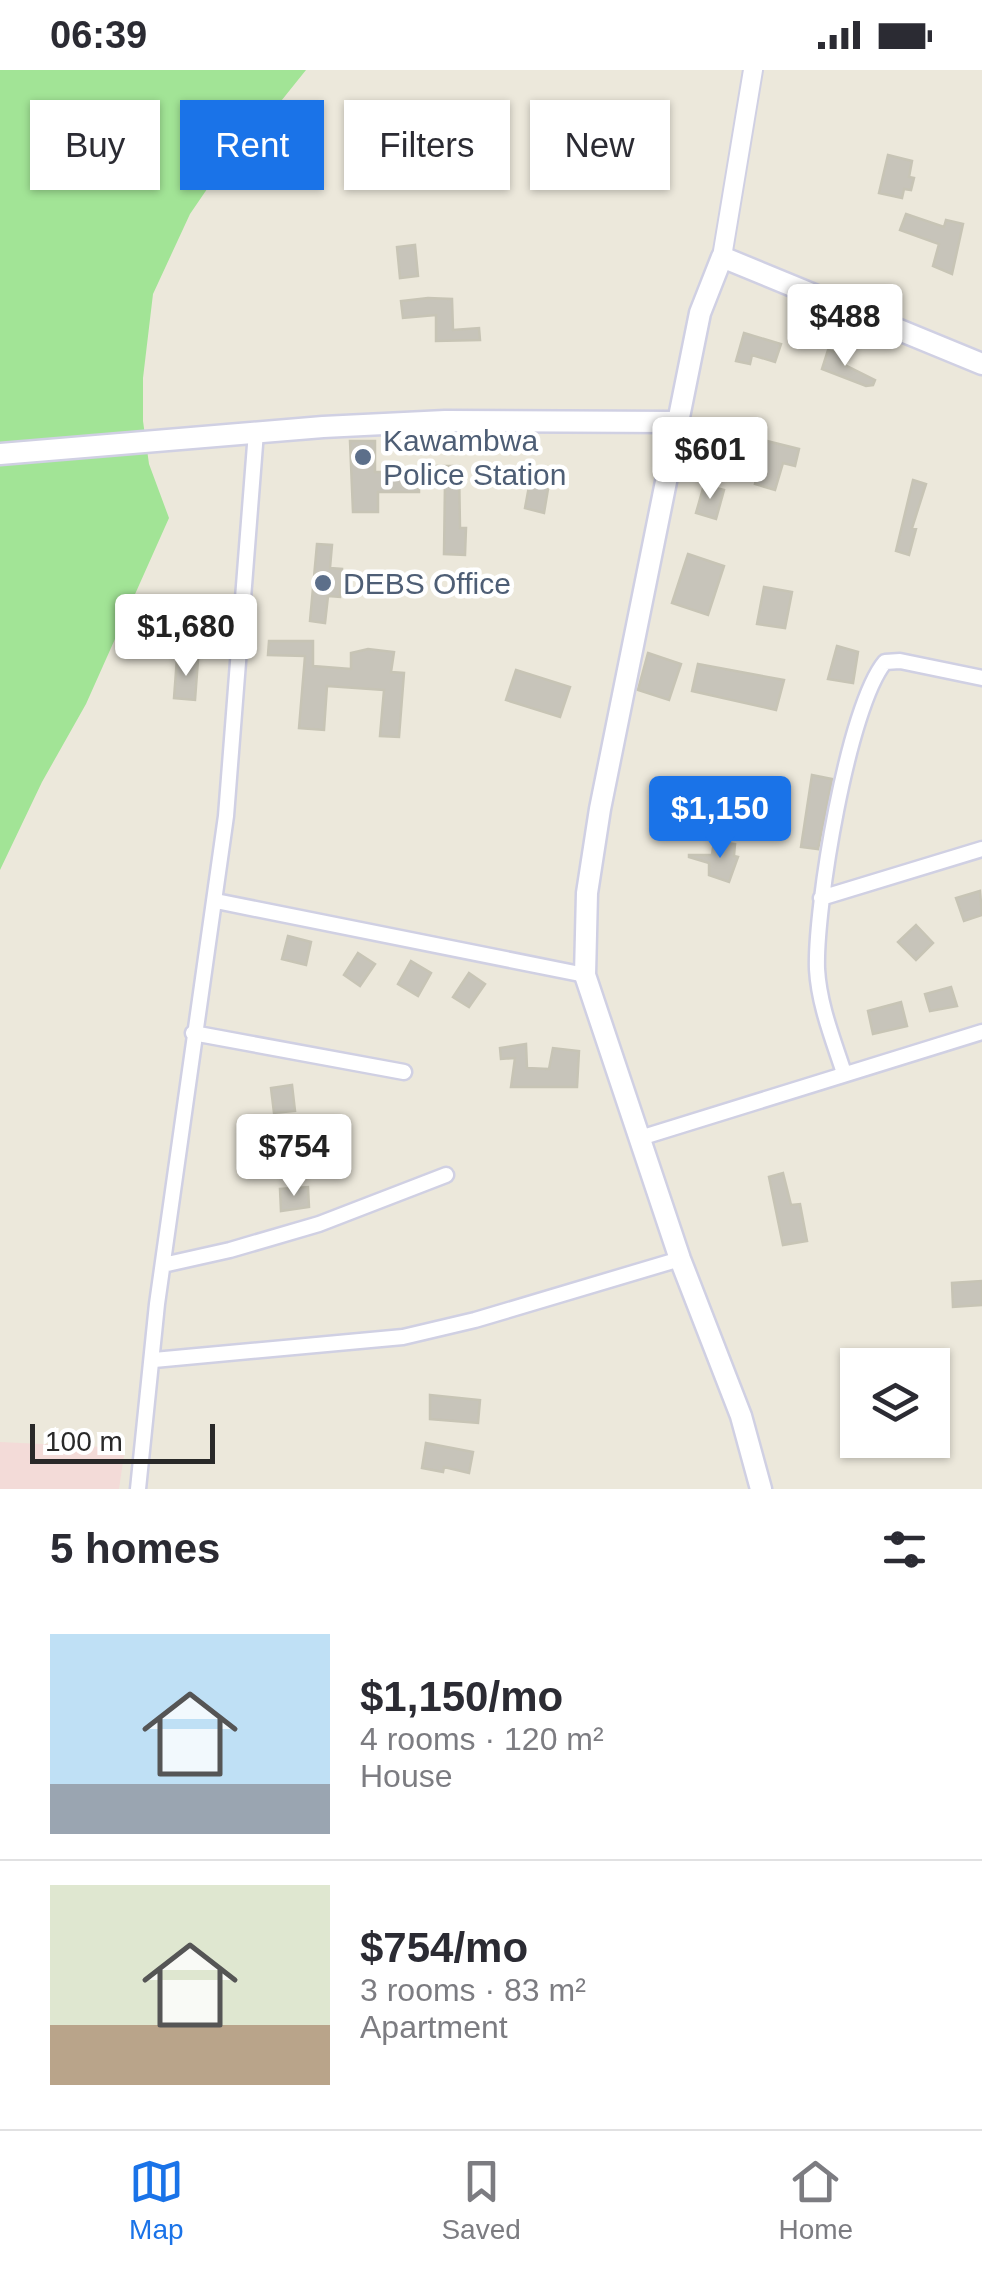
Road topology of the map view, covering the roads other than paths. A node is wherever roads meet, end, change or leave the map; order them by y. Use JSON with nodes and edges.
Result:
{"nodes":[{"id":1,"x":753,"y":70,"type":"edge"},
{"id":2,"x":722,"y":257,"type":"junction"},
{"id":3,"x":982,"y":364,"type":"edge"},
{"id":4,"x":677,"y":422,"type":"junction"},
{"id":5,"x":256,"y":432,"type":"junction"},
{"id":6,"x":0,"y":454,"type":"edge"},
{"id":7,"x":982,"y":678,"type":"edge"},
{"id":8,"x":982,"y":850,"type":"edge"},
{"id":9,"x":821,"y":898,"type":"junction"},
{"id":10,"x":216,"y":901,"type":"junction"},
{"id":11,"x":585,"y":975,"type":"junction"},
{"id":12,"x":982,"y":1032,"type":"edge"},
{"id":13,"x":193,"y":1033,"type":"junction"},
{"id":14,"x":404,"y":1072,"type":"dead end"},
{"id":15,"x":844,"y":1073,"type":"junction"},
{"id":16,"x":640,"y":1138,"type":"junction"},
{"id":17,"x":446,"y":1174,"type":"dead end"},
{"id":18,"x":680,"y":1258,"type":"junction"},
{"id":19,"x":162,"y":1265,"type":"junction"},
{"id":20,"x":154,"y":1360,"type":"junction"},
{"id":21,"x":138,"y":1489,"type":"edge"},
{"id":22,"x":762,"y":1489,"type":"edge"}],
"edges":[{"from":1,"to":2,"type":"street"},
{"from":2,"to":3,"type":"main road"},
{"from":2,"to":4,"type":"main road"},
{"from":4,"to":5,"type":"main road"},
{"from":4,"to":11,"type":"main road"},
{"from":5,"to":6,"type":"main road"},
{"from":5,"to":10,"type":"street"},
{"from":7,"to":9,"type":"street"},
{"from":8,"to":9,"type":"street"},
{"from":9,"to":15,"type":"street"},
{"from":10,"to":11,"type":"street"},
{"from":10,"to":13,"type":"street"},
{"from":11,"to":16,"type":"main road"},
{"from":12,"to":15,"type":"street"},
{"from":13,"to":14,"type":"street"},
{"from":13,"to":19,"type":"street"},
{"from":15,"to":16,"type":"street"},
{"from":16,"to":18,"type":"main road"},
{"from":17,"to":19,"type":"street"},
{"from":18,"to":20,"type":"street"},
{"from":18,"to":22,"type":"main road"},
{"from":19,"to":20,"type":"street"},
{"from":20,"to":21,"type":"street"}]}
